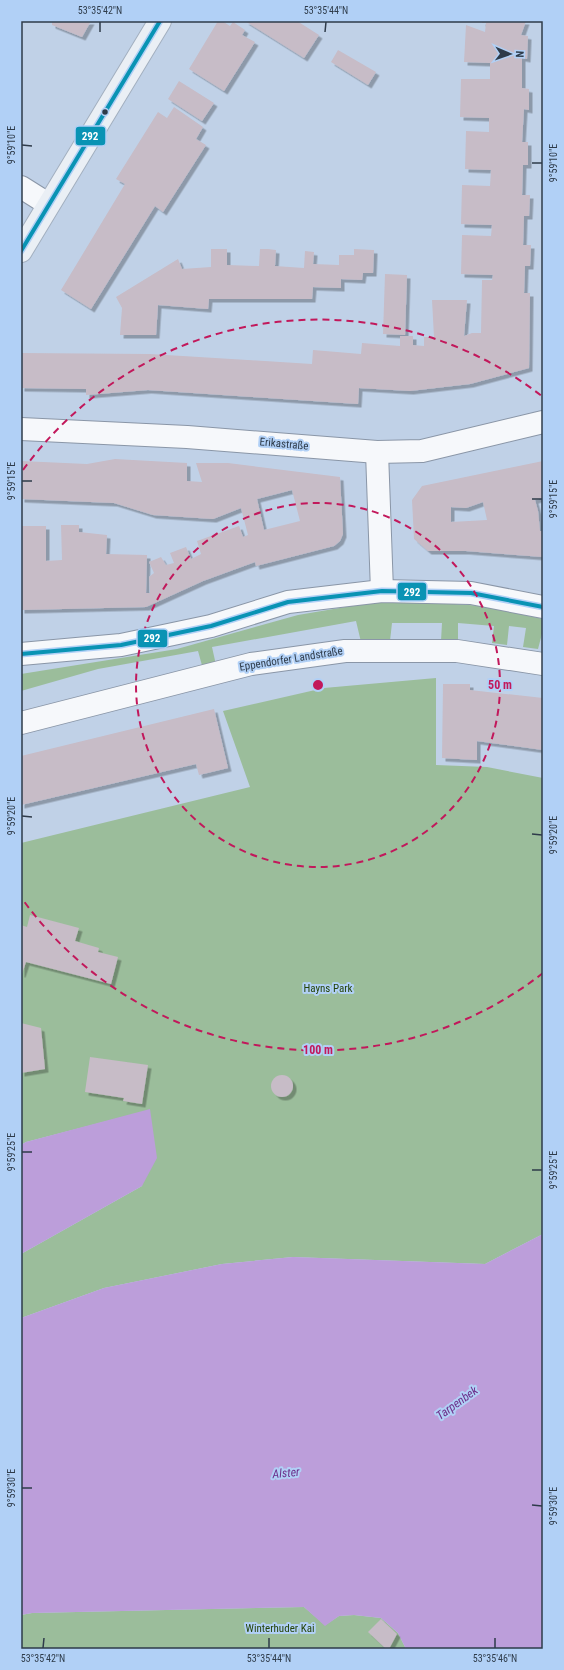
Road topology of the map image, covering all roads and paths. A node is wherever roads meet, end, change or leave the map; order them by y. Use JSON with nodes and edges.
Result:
{"nodes":[{"id":1,"x":160,"y":21,"type":"edge"},
{"id":2,"x":21,"y":187,"type":"edge"},
{"id":3,"x":48,"y":204,"type":"junction"},
{"id":4,"x":21,"y":251,"type":"edge"},
{"id":5,"x":543,"y":422,"type":"edge"},
{"id":6,"x":21,"y":429,"type":"edge"},
{"id":7,"x":377,"y":452,"type":"junction"},
{"id":8,"x":382,"y":591,"type":"junction"},
{"id":9,"x":543,"y":607,"type":"edge"},
{"id":10,"x":21,"y":654,"type":"edge"},
{"id":11,"x":543,"y":664,"type":"edge"},
{"id":12,"x":21,"y":723,"type":"edge"}],
"edges":[{"from":1,"to":3,"type":"main road"},
{"from":2,"to":3,"type":"street"},
{"from":3,"to":4,"type":"main road"},
{"from":5,"to":7,"type":"street","name":"Erikastraße"},
{"from":6,"to":7,"type":"street","name":"Erikastraße"},
{"from":7,"to":8,"type":"street"},
{"from":8,"to":9,"type":"street"},
{"from":8,"to":10,"type":"street"},
{"from":11,"to":12,"type":"street","name":"Eppendorfer Landstraße"}]}
